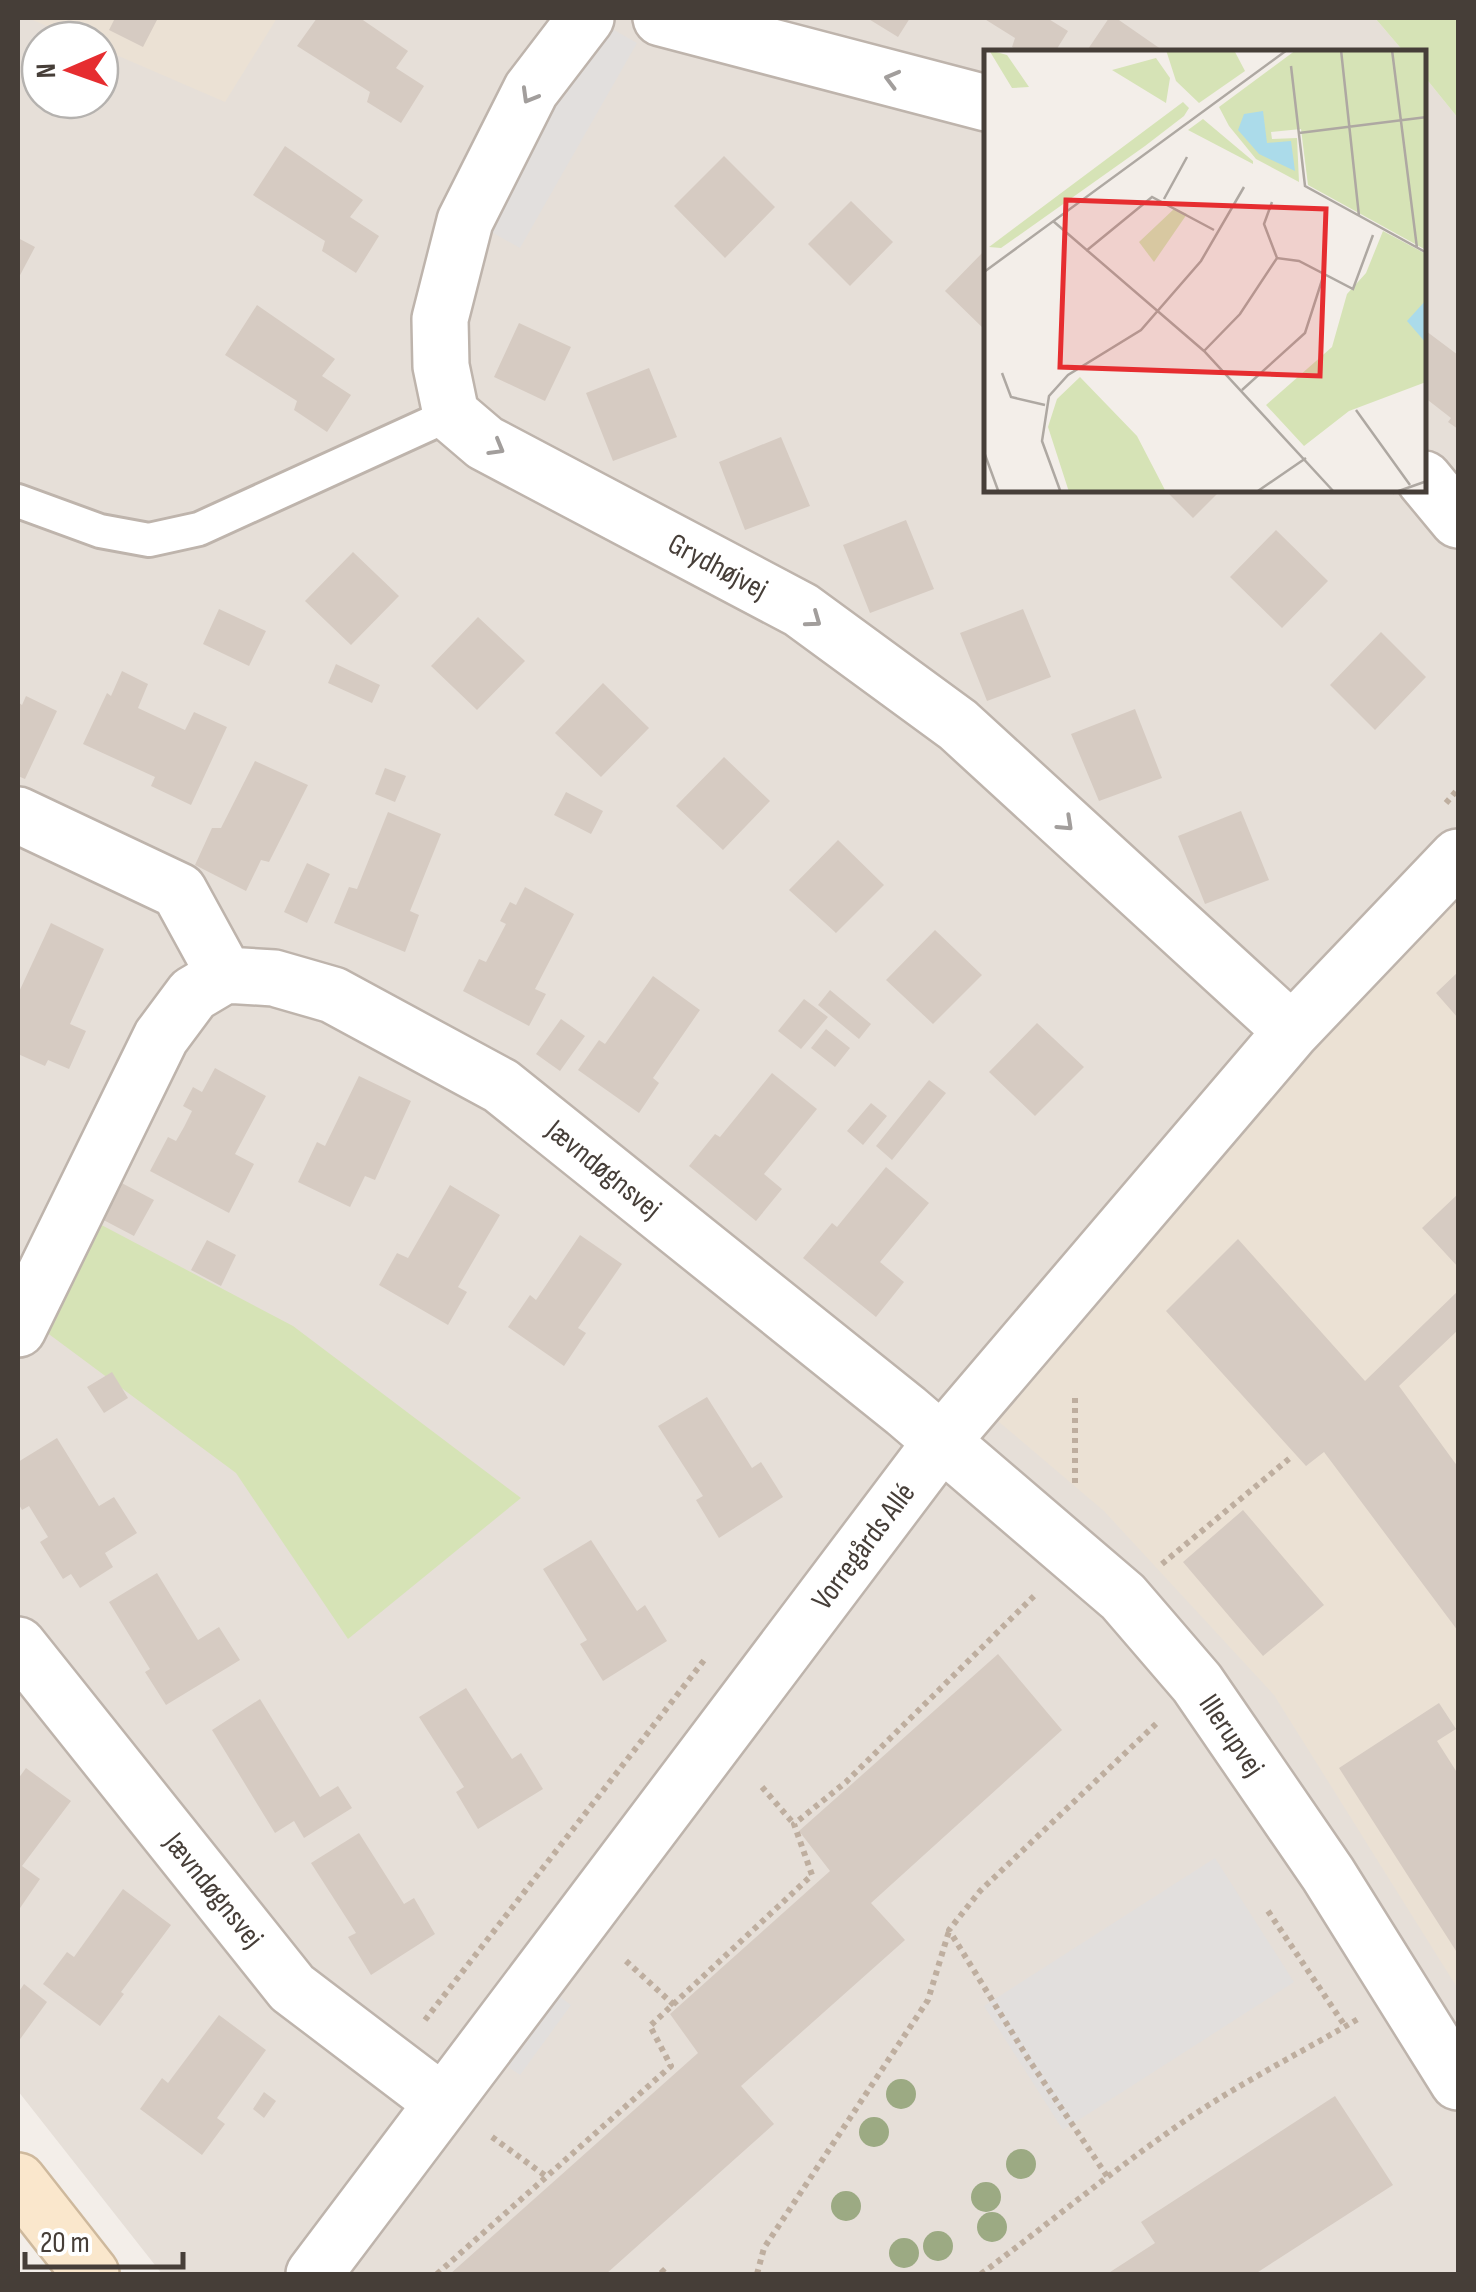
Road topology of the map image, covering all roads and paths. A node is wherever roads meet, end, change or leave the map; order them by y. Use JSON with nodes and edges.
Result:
{"nodes":[{"id":1,"x":586,"y":18,"type":"edge"},
{"id":2,"x":661,"y":18,"type":"edge"},
{"id":3,"x":984,"y":102,"type":"edge"},
{"id":4,"x":451,"y":414,"type":"junction"},
{"id":5,"x":1426,"y":481,"type":"edge"},
{"id":6,"x":18,"y":500,"type":"edge"},
{"id":7,"x":1458,"y":520,"type":"edge"},
{"id":8,"x":18,"y":815,"type":"edge"},
{"id":9,"x":1458,"y":857,"type":"edge"},
{"id":10,"x":226,"y":975,"type":"junction"},
{"id":11,"x":1292,"y":1031,"type":"junction"},
{"id":12,"x":18,"y":1329,"type":"edge"},
{"id":13,"x":1075,"y":1398,"type":"dead end"},
{"id":14,"x":942,"y":1442,"type":"junction"},
{"id":15,"x":1290,"y":1458,"type":"dead end"},
{"id":16,"x":1076,"y":1556,"type":"junction"},
{"id":17,"x":1123,"y":1597,"type":"junction"},
{"id":18,"x":18,"y":1645,"type":"edge"},
{"id":19,"x":1198,"y":1684,"type":"junction"},
{"id":20,"x":762,"y":1787,"type":"dead end"},
{"id":21,"x":794,"y":1824,"type":"junction"},
{"id":22,"x":1268,"y":1911,"type":"dead end"},
{"id":23,"x":949,"y":1930,"type":"junction"},
{"id":24,"x":626,"y":1961,"type":"dead end"},
{"id":25,"x":1402,"y":1993,"type":"junction"},
{"id":26,"x":674,"y":2005,"type":"junction"},
{"id":27,"x":1345,"y":2026,"type":"junction"},
{"id":28,"x":1458,"y":2082,"type":"edge"},
{"id":29,"x":442,"y":2102,"type":"junction"},
{"id":30,"x":492,"y":2137,"type":"dead end"},
{"id":31,"x":1107,"y":2176,"type":"junction"},
{"id":32,"x":547,"y":2177,"type":"junction"},
{"id":33,"x":18,"y":2181,"type":"edge"},
{"id":34,"x":91,"y":2274,"type":"edge"},
{"id":35,"x":314,"y":2274,"type":"edge"},
{"id":36,"x":437,"y":2274,"type":"edge"},
{"id":37,"x":756,"y":2274,"type":"edge"},
{"id":38,"x":981,"y":2274,"type":"edge"}],
"edges":[{"from":1,"to":4,"type":"street","one_way":true},
{"from":3,"to":2,"type":"street","one_way":true},
{"from":4,"to":6,"type":"lane"},
{"from":4,"to":11,"type":"street","name":"Grydhøjvej","one_way":true},
{"from":5,"to":7,"type":"street"},
{"from":8,"to":10,"type":"street"},
{"from":9,"to":11,"type":"street","name":"Vorregårds Allé"},
{"from":10,"to":12,"type":"street"},
{"from":10,"to":14,"type":"street","name":"Jævndøgnsvej"},
{"from":11,"to":14,"type":"street","name":"Vorregårds Allé"},
{"from":13,"to":16,"type":"path"},
{"from":14,"to":16,"type":"street","name":"Illerupvej"},
{"from":14,"to":29,"type":"street","name":"Vorregårds Allé"},
{"from":15,"to":17,"type":"path"},
{"from":16,"to":17,"type":"street","name":"Illerupvej"},
{"from":16,"to":21,"type":"path"},
{"from":17,"to":19,"type":"street","name":"Illerupvej"},
{"from":18,"to":29,"type":"street","name":"Jævndøgnsvej"},
{"from":19,"to":23,"type":"path"},
{"from":19,"to":25,"type":"street","name":"Illerupvej"},
{"from":20,"to":21,"type":"path"},
{"from":21,"to":26,"type":"path"},
{"from":22,"to":27,"type":"path"},
{"from":23,"to":31,"type":"path"},
{"from":23,"to":37,"type":"path"},
{"from":24,"to":26,"type":"path"},
{"from":25,"to":27,"type":"path"},
{"from":25,"to":28,"type":"street","name":"Illerupvej"},
{"from":26,"to":32,"type":"path"},
{"from":27,"to":31,"type":"path"},
{"from":29,"to":35,"type":"street","name":"Vorregårds Allé"},
{"from":30,"to":32,"type":"path"},
{"from":31,"to":38,"type":"path"},
{"from":32,"to":36,"type":"path"},
{"from":33,"to":34,"type":"street"}]}
